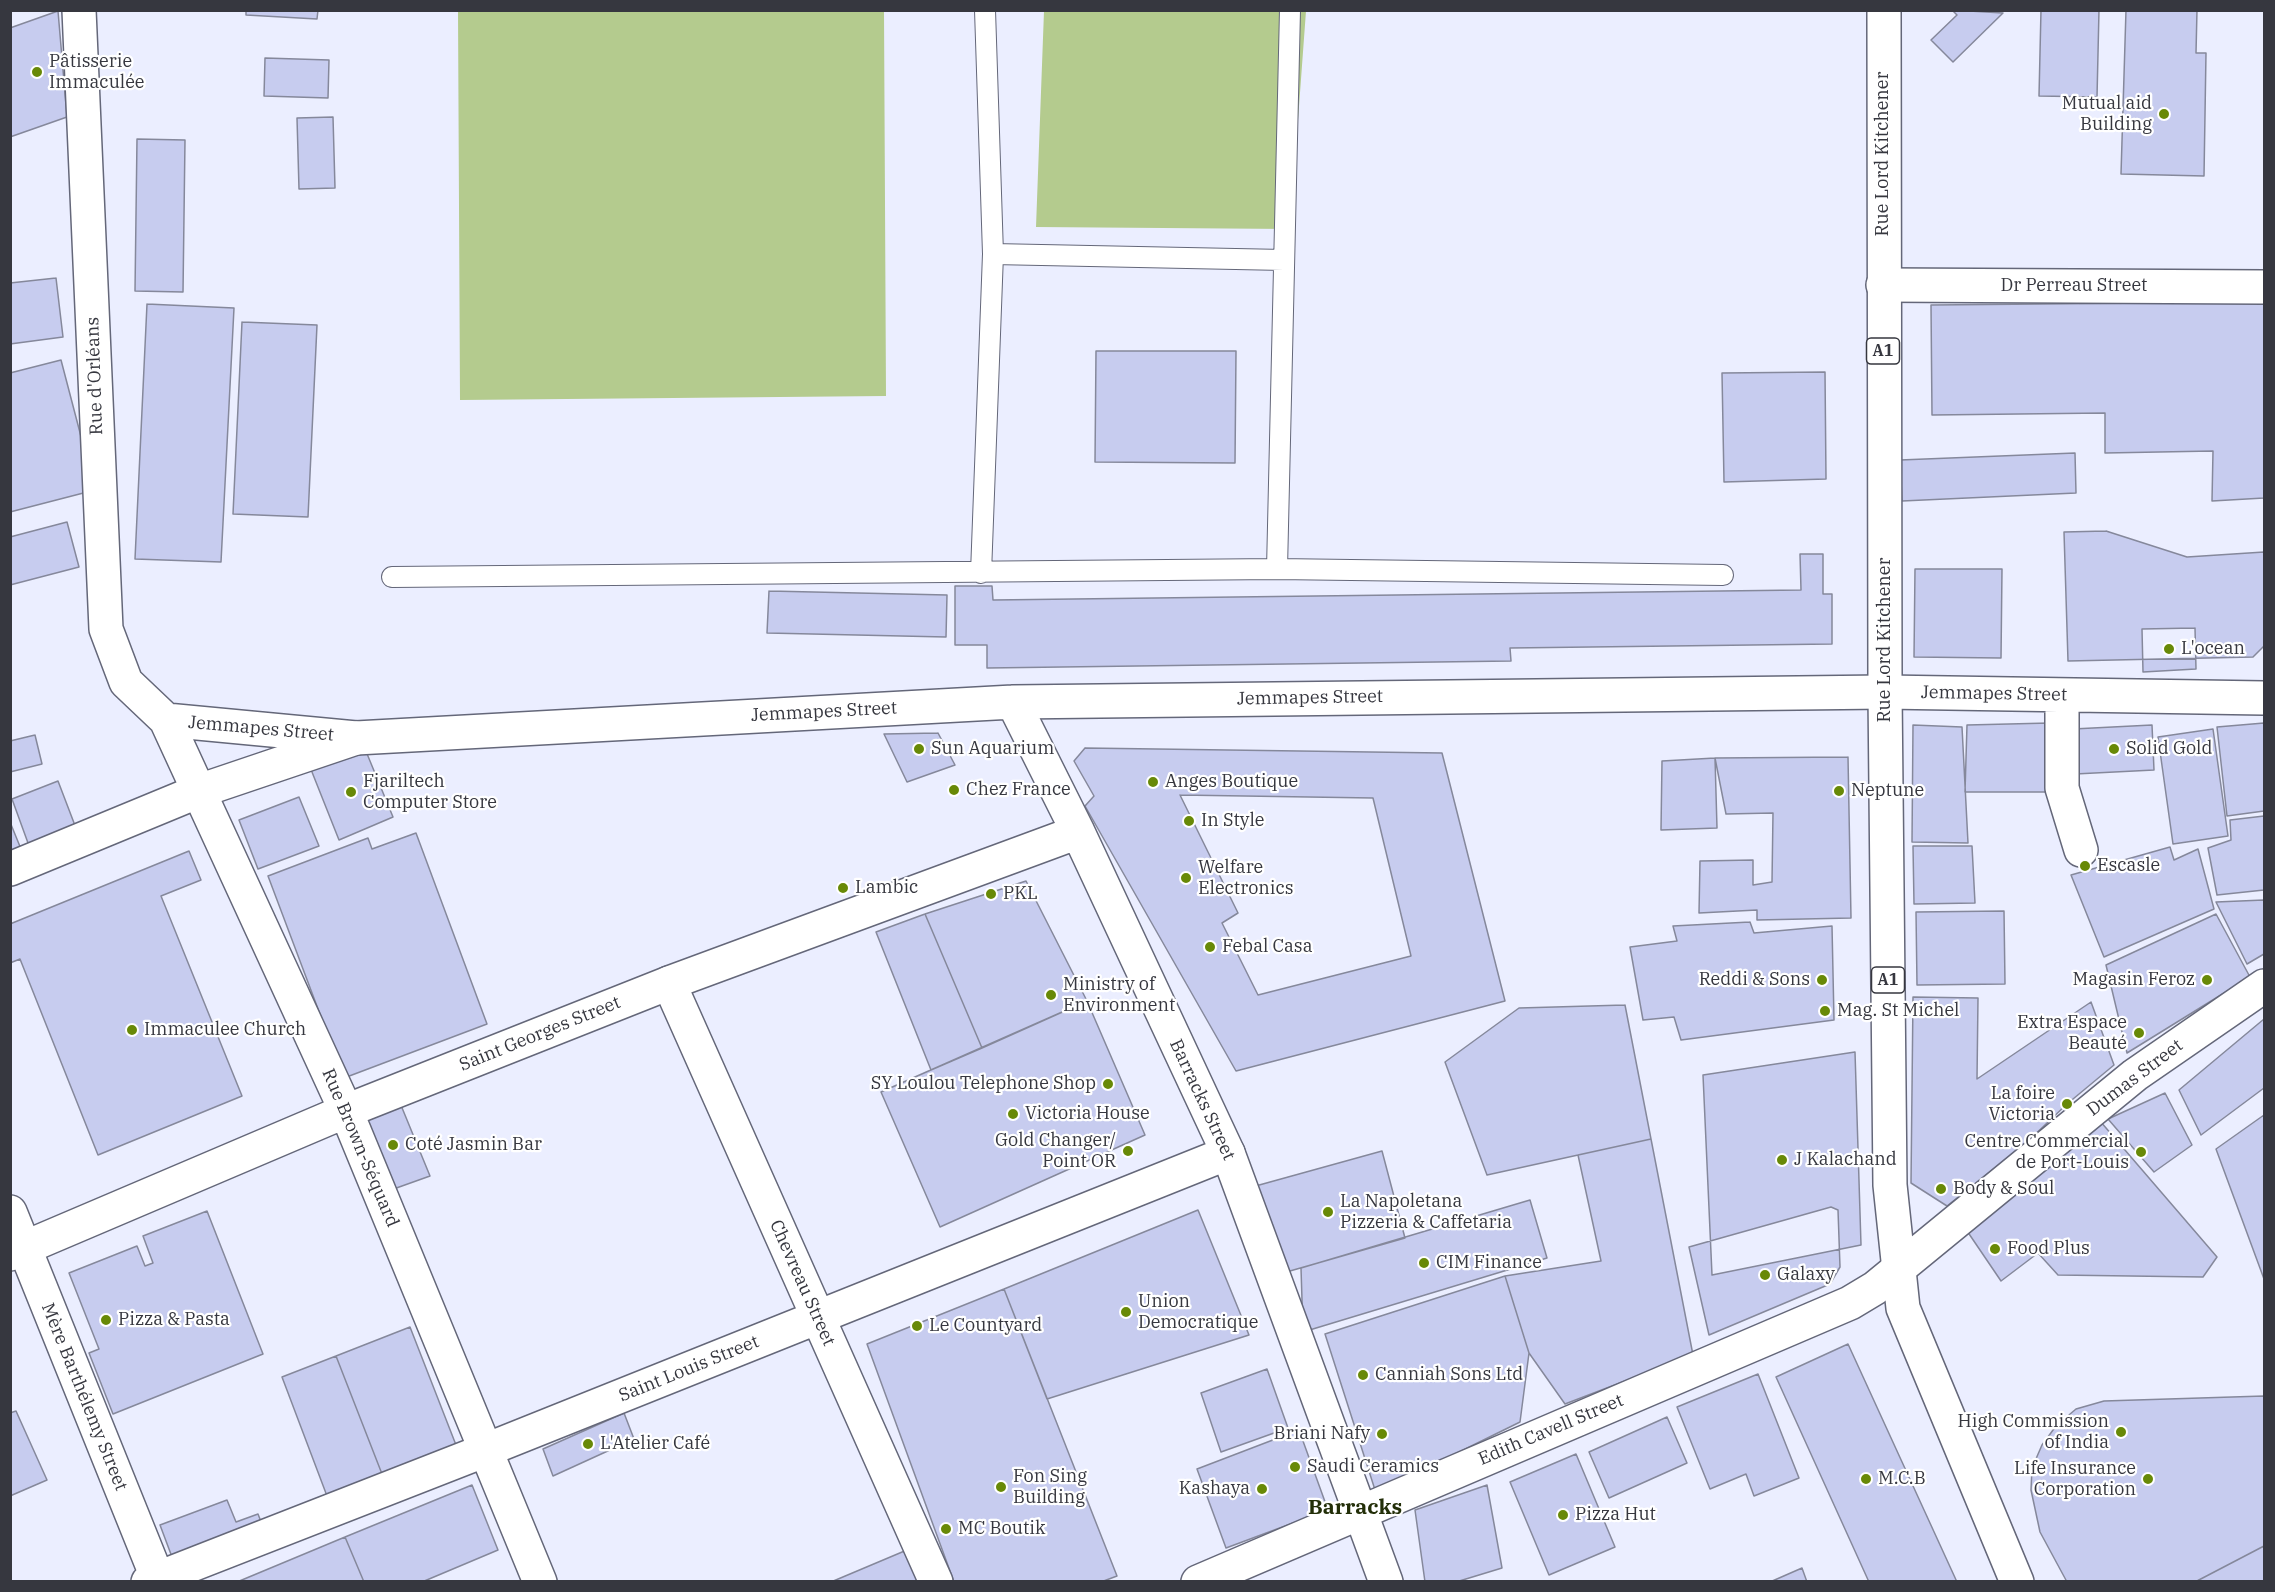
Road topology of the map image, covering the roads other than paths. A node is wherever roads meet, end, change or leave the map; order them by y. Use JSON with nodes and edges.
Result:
{"nodes":[{"id":1,"x":79,"y":10,"type":"edge"},
{"id":2,"x":985,"y":10,"type":"edge"},
{"id":3,"x":1290,"y":10,"type":"edge"},
{"id":4,"x":1884,"y":10,"type":"edge"},
{"id":5,"x":993,"y":254,"type":"junction"},
{"id":6,"x":1284,"y":260,"type":"junction"},
{"id":7,"x":1883,"y":285,"type":"junction"},
{"id":8,"x":2265,"y":286,"type":"edge"},
{"id":9,"x":1276,"y":568,"type":"junction"},
{"id":10,"x":981,"y":573,"type":"junction"},
{"id":11,"x":1723,"y":574,"type":"dead end"},
{"id":12,"x":392,"y":577,"type":"dead end"},
{"id":13,"x":1885,"y":692,"type":"junction"},
{"id":14,"x":2062,"y":695,"type":"junction"},
{"id":15,"x":2265,"y":698,"type":"edge"},
{"id":16,"x":1012,"y":702,"type":"junction"},
{"id":17,"x":166,"y":720,"type":"junction"},
{"id":18,"x":356,"y":738,"type":"junction"},
{"id":19,"x":199,"y":791,"type":"junction"},
{"id":20,"x":1078,"y":832,"type":"junction"},
{"id":21,"x":2081,"y":850,"type":"dead end"},
{"id":22,"x":10,"y":869,"type":"edge"},
{"id":23,"x":669,"y":983,"type":"junction"},
{"id":24,"x":2265,"y":986,"type":"edge"},
{"id":25,"x":346,"y":1111,"type":"junction"},
{"id":26,"x":1228,"y":1153,"type":"junction"},
{"id":27,"x":10,"y":1212,"type":"edge"},
{"id":28,"x":17,"y":1251,"type":"edge"},
{"id":29,"x":1899,"y":1269,"type":"junction"},
{"id":30,"x":817,"y":1317,"type":"junction"},
{"id":31,"x":486,"y":1450,"type":"junction"},
{"id":32,"x":1362,"y":1511,"type":"junction"},
{"id":33,"x":155,"y":1580,"type":"edge"},
{"id":34,"x":540,"y":1581,"type":"edge"},
{"id":35,"x":936,"y":1581,"type":"edge"},
{"id":36,"x":1198,"y":1581,"type":"edge"},
{"id":37,"x":1386,"y":1581,"type":"edge"},
{"id":38,"x":2017,"y":1581,"type":"edge"}],
"edges":[{"from":1,"to":17,"type":"street","name":"Rue d'Orléans"},
{"from":2,"to":5,"type":"lane"},
{"from":3,"to":6,"type":"lane"},
{"from":4,"to":7,"type":"street","name":"Rue Lord Kitchener","number":"A1"},
{"from":5,"to":6,"type":"lane"},
{"from":5,"to":10,"type":"lane"},
{"from":6,"to":9,"type":"lane"},
{"from":7,"to":8,"type":"street","name":"Dr Perreau Street"},
{"from":7,"to":13,"type":"street","name":"Rue Lord Kitchener","number":"A1"},
{"from":9,"to":10,"type":"lane"},
{"from":9,"to":11,"type":"lane"},
{"from":10,"to":12,"type":"lane"},
{"from":13,"to":14,"type":"street","name":"Jemmapes Street"},
{"from":13,"to":16,"type":"street","name":"Jemmapes Street"},
{"from":13,"to":29,"type":"street","name":"Rue Lord Kitchener","number":"A1"},
{"from":14,"to":15,"type":"street","name":"Jemmapes Street"},
{"from":14,"to":21,"type":"street"},
{"from":16,"to":18,"type":"street","name":"Jemmapes Street"},
{"from":16,"to":20,"type":"street","name":"Barracks Street"},
{"from":17,"to":18,"type":"street","name":"Jemmapes Street"},
{"from":17,"to":19,"type":"street","name":"Rue Brown-Séquard"},
{"from":18,"to":19,"type":"street","name":"Jemmapes Street"},
{"from":19,"to":22,"type":"street","name":"Jemmapes Street"},
{"from":19,"to":25,"type":"street","name":"Rue Brown-Séquard"},
{"from":20,"to":23,"type":"street","name":"Saint Georges Street"},
{"from":20,"to":26,"type":"street","name":"Barracks Street"},
{"from":23,"to":25,"type":"street","name":"Saint Georges Street"},
{"from":23,"to":30,"type":"street","name":"Chevreau Street"},
{"from":24,"to":29,"type":"street","name":"Dumas Street"},
{"from":25,"to":28,"type":"street","name":"Saint Georges Street"},
{"from":25,"to":31,"type":"street","name":"Rue Brown-Séquard"},
{"from":26,"to":30,"type":"street","name":"Saint Louis Street"},
{"from":26,"to":32,"type":"street","name":"Barracks Street"},
{"from":27,"to":28,"type":"street","name":"Mère Barthélemy Street"},
{"from":28,"to":33,"type":"street","name":"Mère Barthélemy Street"},
{"from":29,"to":32,"type":"street","name":"Edith Cavell Street"},
{"from":29,"to":38,"type":"street","number":"A1"},
{"from":30,"to":31,"type":"street","name":"Saint Louis Street"},
{"from":30,"to":35,"type":"street","name":"Chevreau Street"},
{"from":31,"to":33,"type":"street","name":"Saint Louis Street"},
{"from":31,"to":34,"type":"street","name":"Rue Brown-Séquard"},
{"from":32,"to":36,"type":"street","name":"Edith Cavell Street"},
{"from":32,"to":37,"type":"street","name":"Barracks Street"}]}
